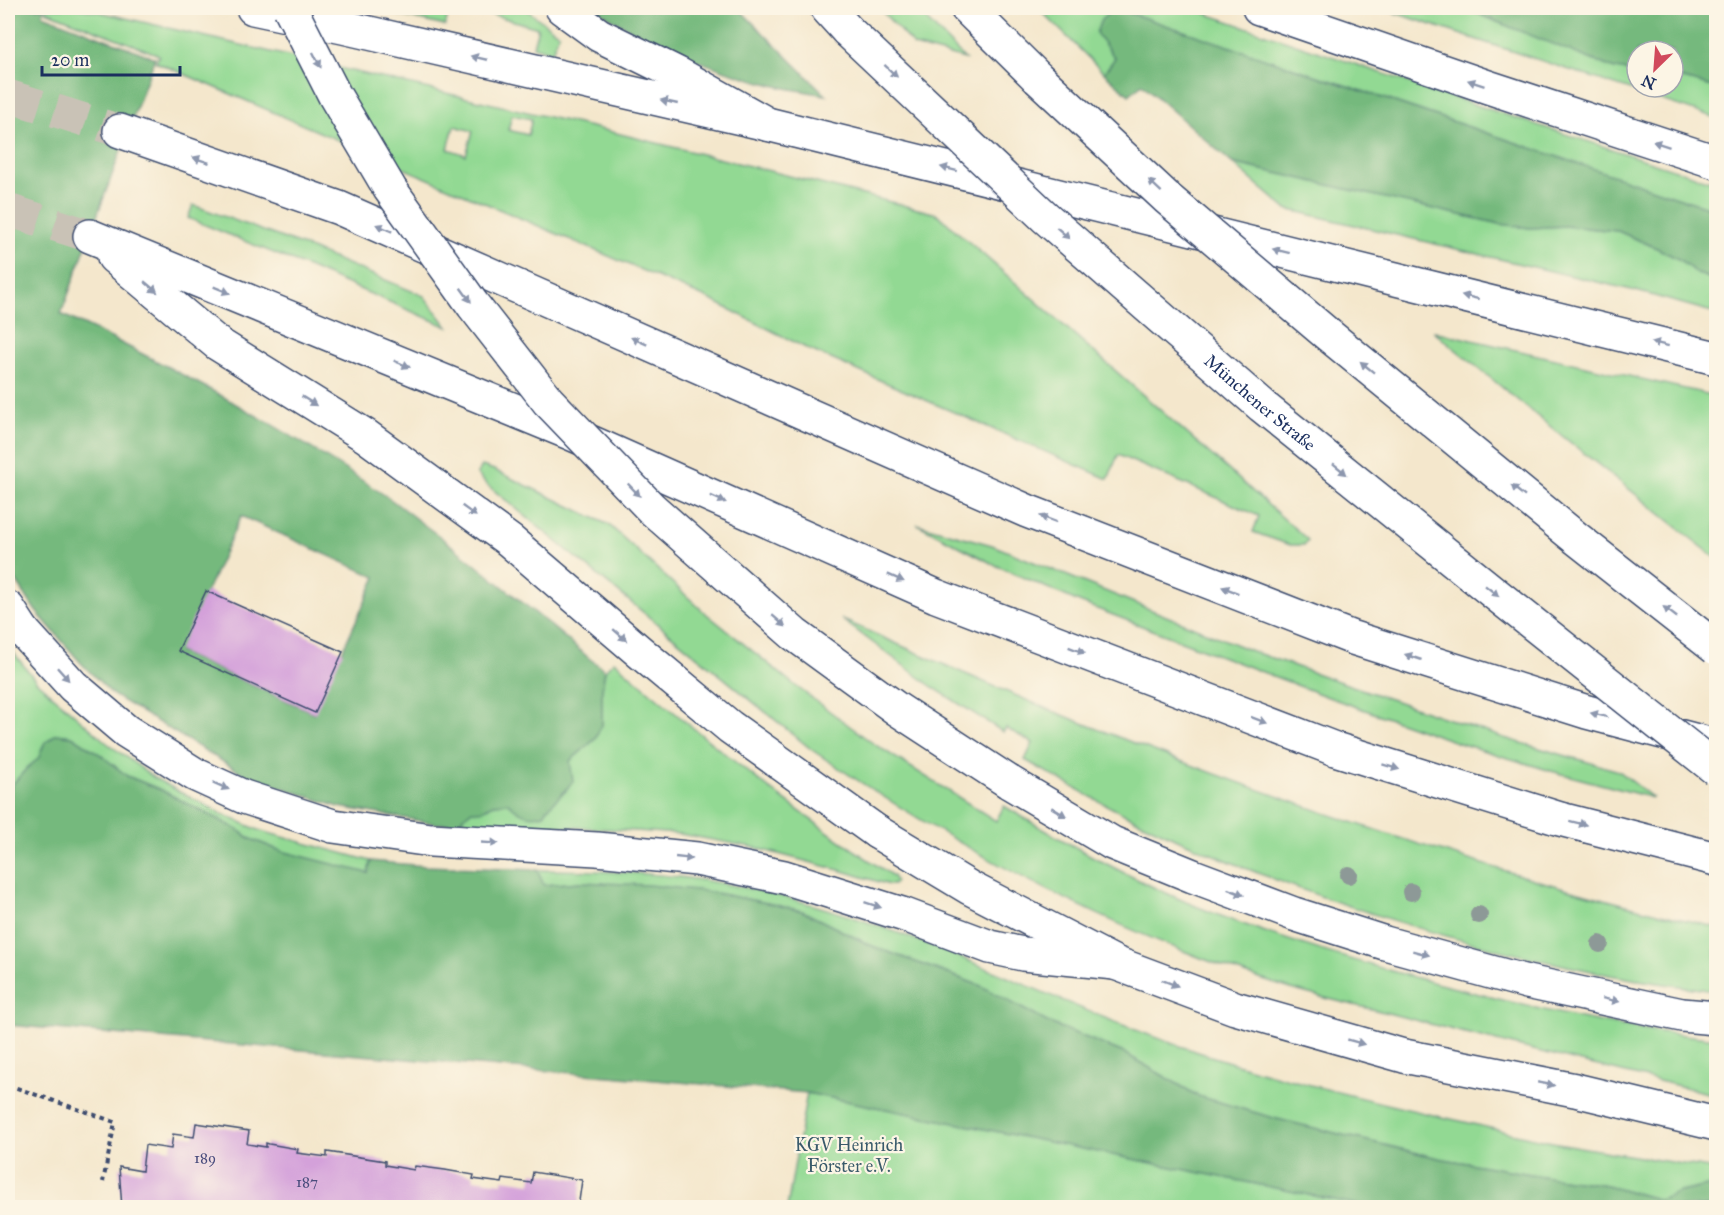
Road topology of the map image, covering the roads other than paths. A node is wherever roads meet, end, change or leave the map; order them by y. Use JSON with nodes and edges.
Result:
{"nodes":[{"id":1,"x":253,"y":8,"type":"edge"},
{"id":2,"x":290,"y":8,"type":"edge"},
{"id":3,"x":562,"y":8,"type":"edge"},
{"id":4,"x":967,"y":8,"type":"edge"},
{"id":5,"x":1259,"y":8,"type":"edge"},
{"id":6,"x":838,"y":19,"type":"edge"},
{"id":7,"x":767,"y":124,"type":"junction"},
{"id":8,"x":120,"y":131,"type":"tunnel mouth"},
{"id":9,"x":1716,"y":162,"type":"edge"},
{"id":10,"x":1716,"y":358,"type":"edge"},
{"id":11,"x":15,"y":620,"type":"edge"},
{"id":12,"x":1716,"y":648,"type":"edge"},
{"id":13,"x":1716,"y":746,"type":"edge"},
{"id":14,"x":1716,"y":769,"type":"edge"},
{"id":15,"x":1716,"y":859,"type":"edge"},
{"id":16,"x":1115,"y":963,"type":"junction"},
{"id":17,"x":1716,"y":1018,"type":"edge"},
{"id":18,"x":1716,"y":1124,"type":"edge"}],
"edges":[{"from":7,"to":1,"type":"highway","one_way":true},
{"from":2,"to":17,"type":"highway","one_way":true,"bridge":true},
{"from":3,"to":7,"type":"highway"},
{"from":12,"to":4,"type":"highway","one_way":true,"bridge":true},
{"from":9,"to":5,"type":"highway","one_way":true},
{"from":6,"to":14,"type":"highway","name":"Münchener Straße","one_way":true,"bridge":true},
{"from":10,"to":7,"type":"highway","one_way":true},
{"from":13,"to":8,"type":"highway","one_way":true},
{"from":11,"to":16,"type":"highway","one_way":true},
{"from":15,"to":16,"type":"highway"},
{"from":16,"to":18,"type":"highway","one_way":true}]}
